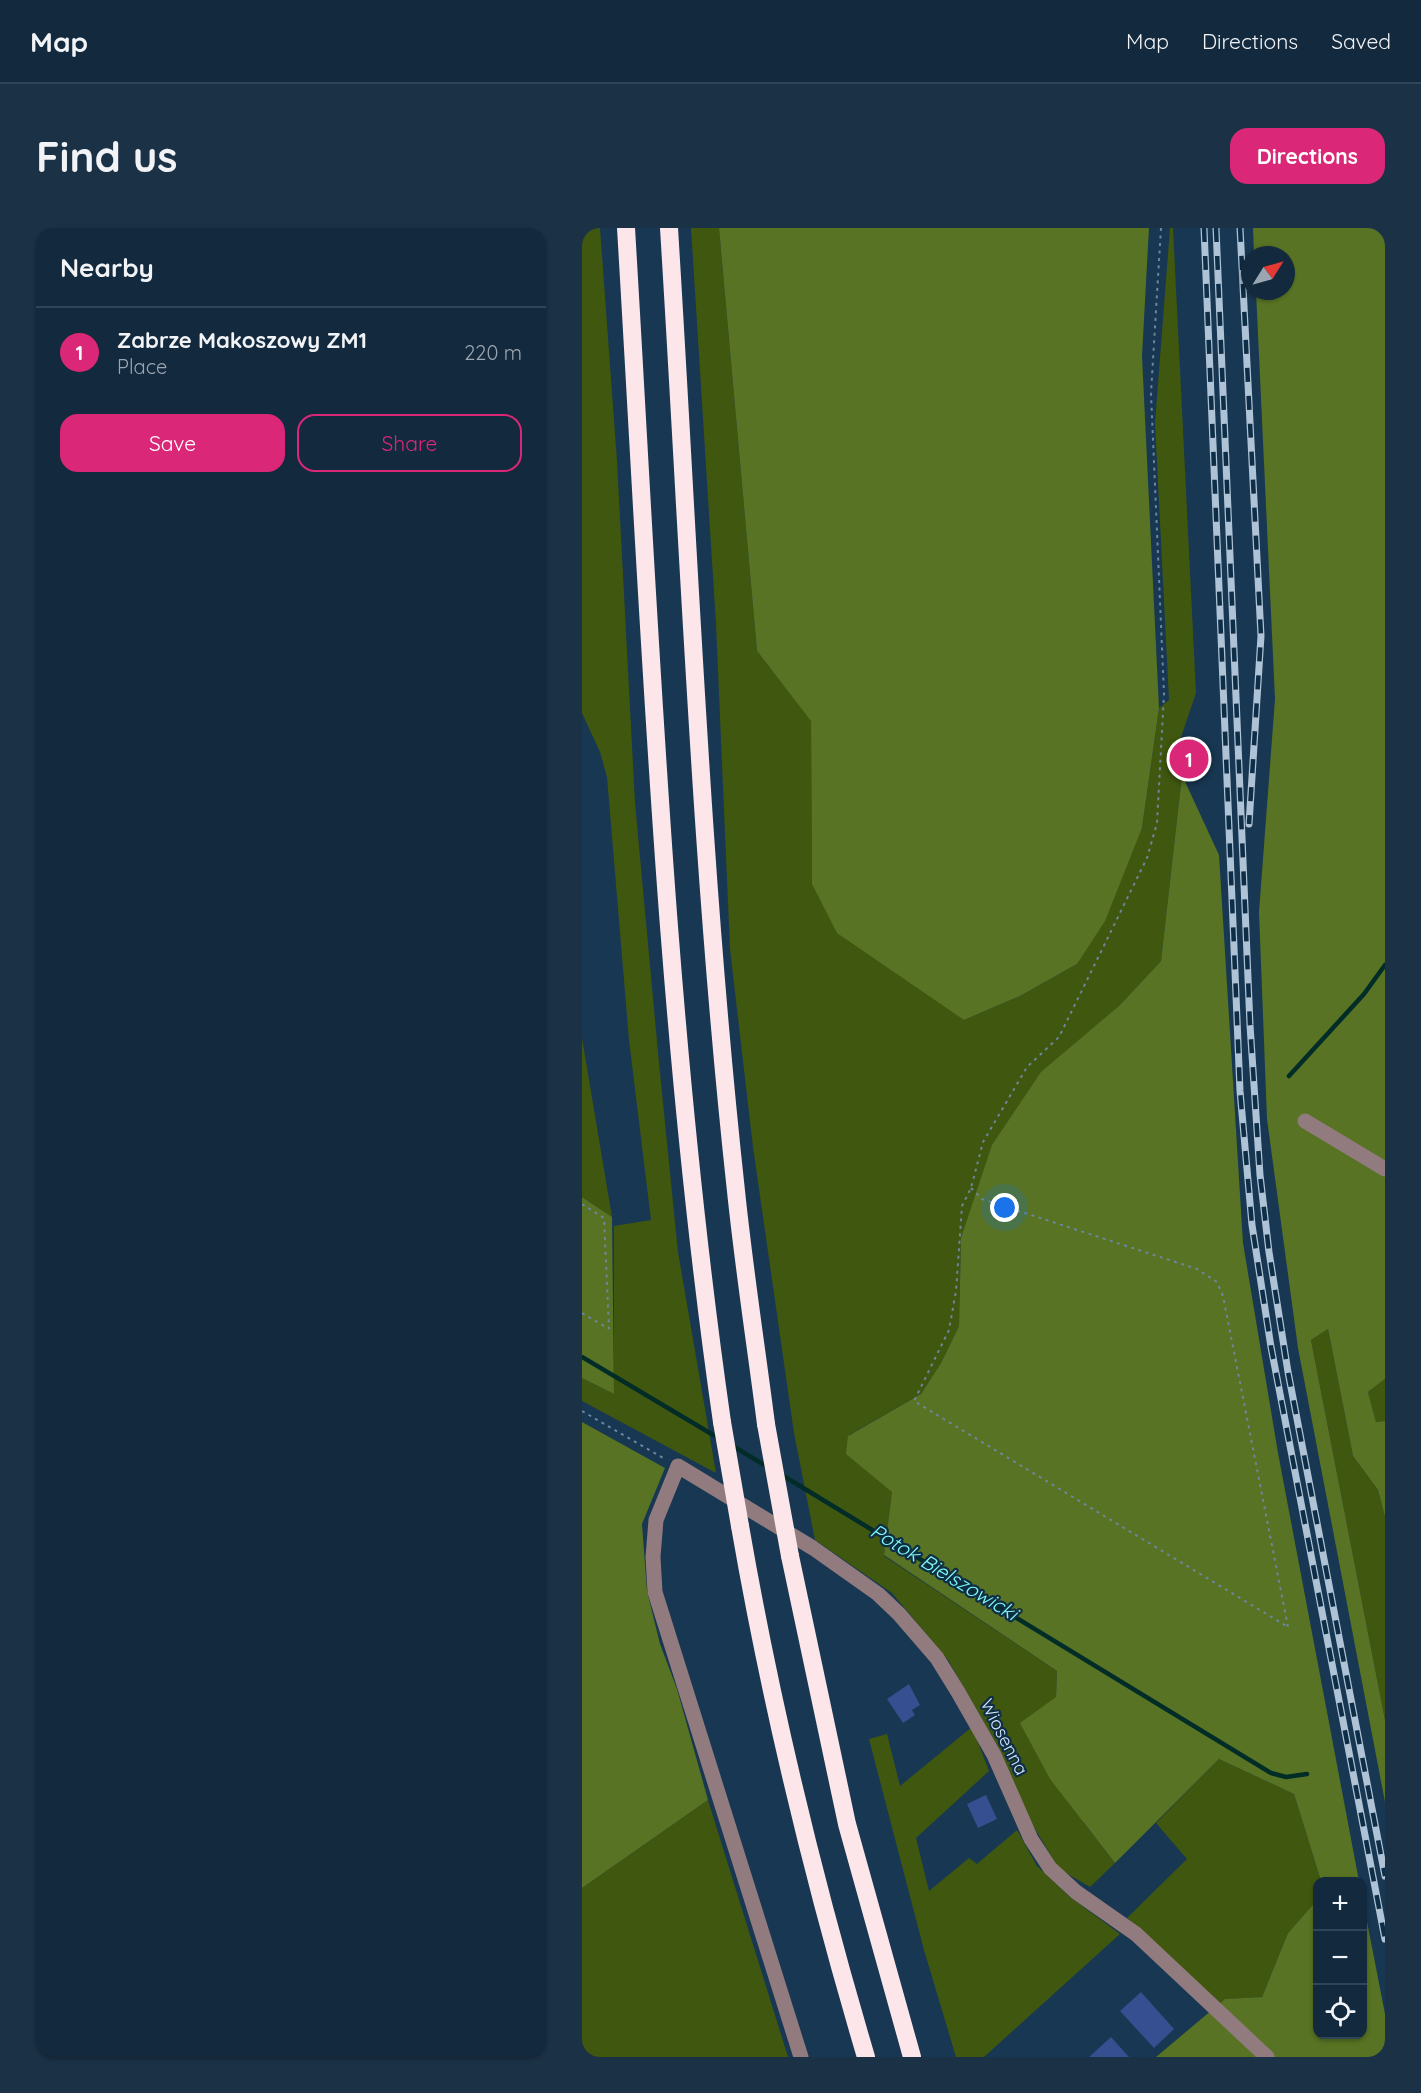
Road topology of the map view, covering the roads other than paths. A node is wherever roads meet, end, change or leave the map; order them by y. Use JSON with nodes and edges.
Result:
{"nodes":[{"id":1,"x":626,"y":228,"type":"edge"},
{"id":2,"x":669,"y":228,"type":"edge"},
{"id":3,"x":1305,"y":1121,"type":"dead end"},
{"id":4,"x":1385,"y":1169,"type":"edge"},
{"id":5,"x":801,"y":2057,"type":"edge"},
{"id":6,"x":866,"y":2057,"type":"edge"},
{"id":7,"x":912,"y":2057,"type":"edge"},
{"id":8,"x":1267,"y":2057,"type":"edge"}],
"edges":[{"from":1,"to":6,"type":"highway","bridge":true},
{"from":2,"to":7,"type":"highway","bridge":true},
{"from":3,"to":4,"type":"street"},
{"from":5,"to":8,"type":"street","name":"Wiosenna"}]}
